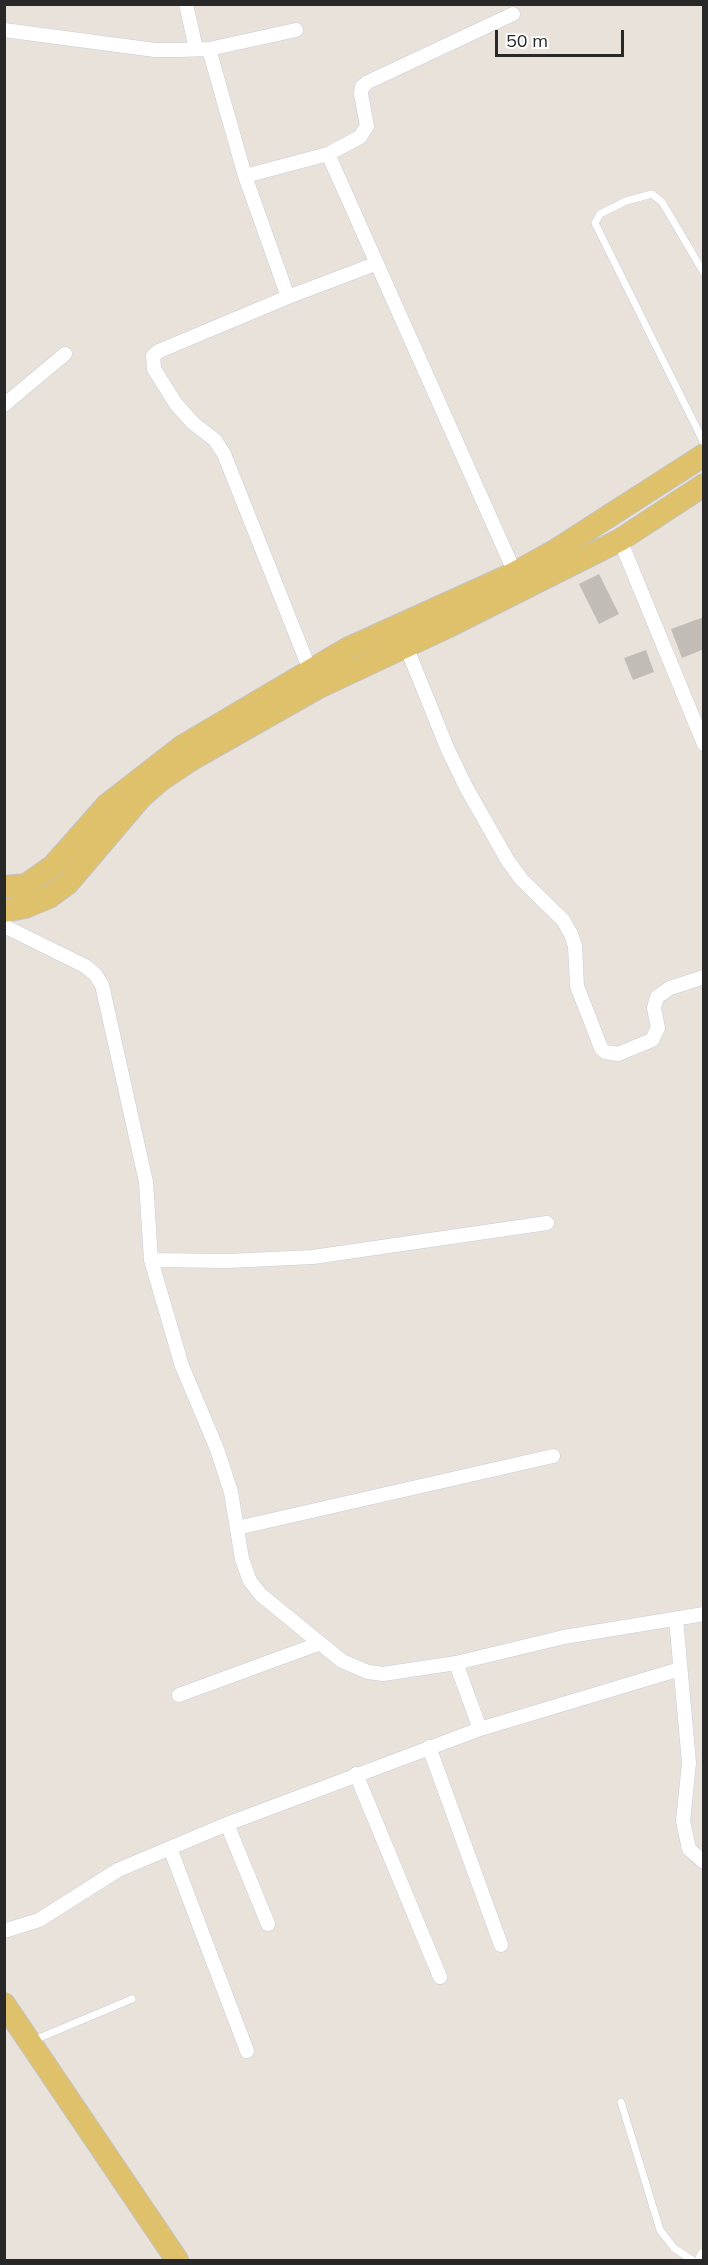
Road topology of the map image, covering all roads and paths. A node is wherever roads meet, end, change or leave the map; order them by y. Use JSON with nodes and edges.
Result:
{"nodes":[{"id":1,"x":186,"y":4,"type":"edge"},
{"id":2,"x":513,"y":14,"type":"dead end"},
{"id":3,"x":4,"y":30,"type":"edge"},
{"id":4,"x":296,"y":30,"type":"dead end"},
{"id":5,"x":202,"y":49,"type":"junction"},
{"id":6,"x":328,"y":154,"type":"junction"},
{"id":7,"x":245,"y":176,"type":"junction"},
{"id":8,"x":375,"y":264,"type":"junction"},
{"id":9,"x":704,"y":273,"type":"edge"},
{"id":10,"x":288,"y":297,"type":"junction"},
{"id":11,"x":65,"y":354,"type":"dead end"},
{"id":12,"x":4,"y":405,"type":"edge"},
{"id":13,"x":704,"y":443,"type":"edge"},
{"id":14,"x":704,"y":455,"type":"edge"},
{"id":15,"x":704,"y":485,"type":"edge"},
{"id":16,"x":620,"y":540,"type":"junction"},
{"id":17,"x":515,"y":573,"type":"junction"},
{"id":18,"x":406,"y":646,"type":"junction"},
{"id":19,"x":310,"y":670,"type":"junction"},
{"id":20,"x":704,"y":744,"type":"edge"},
{"id":21,"x":4,"y":887,"type":"edge"},
{"id":22,"x":4,"y":911,"type":"edge"},
{"id":23,"x":4,"y":926,"type":"edge"},
{"id":24,"x":704,"y":977,"type":"edge"},
{"id":25,"x":547,"y":1223,"type":"dead end"},
{"id":26,"x":151,"y":1260,"type":"junction"},
{"id":27,"x":552,"y":1456,"type":"dead end"},
{"id":28,"x":237,"y":1528,"type":"junction"},
{"id":29,"x":704,"y":1614,"type":"edge"},
{"id":30,"x":676,"y":1619,"type":"junction"},
{"id":31,"x":318,"y":1644,"type":"junction"},
{"id":32,"x":456,"y":1663,"type":"junction"},
{"id":33,"x":680,"y":1669,"type":"junction"},
{"id":34,"x":179,"y":1695,"type":"dead end"},
{"id":35,"x":480,"y":1729,"type":"junction"},
{"id":36,"x":429,"y":1747,"type":"junction"},
{"id":37,"x":356,"y":1774,"type":"junction"},
{"id":38,"x":227,"y":1824,"type":"junction"},
{"id":39,"x":170,"y":1848,"type":"junction"},
{"id":40,"x":704,"y":1862,"type":"edge"},
{"id":41,"x":268,"y":1924,"type":"dead end"},
{"id":42,"x":4,"y":1931,"type":"edge"},
{"id":43,"x":501,"y":1945,"type":"dead end"},
{"id":44,"x":440,"y":1977,"type":"dead end"},
{"id":45,"x":132,"y":1999,"type":"dead end"},
{"id":46,"x":4,"y":2004,"type":"edge"},
{"id":47,"x":28,"y":2042,"type":"junction"},
{"id":48,"x":247,"y":2052,"type":"dead end"},
{"id":49,"x":621,"y":2102,"type":"dead end"},
{"id":50,"x":704,"y":2256,"type":"edge"},
{"id":51,"x":177,"y":2260,"type":"edge"},
{"id":52,"x":692,"y":2260,"type":"edge"},
{"id":53,"x":702,"y":2260,"type":"edge"}],
"edges":[{"from":1,"to":5,"type":"street"},
{"from":2,"to":6,"type":"street"},
{"from":3,"to":5,"type":"street"},
{"from":4,"to":5,"type":"street"},
{"from":5,"to":7,"type":"street"},
{"from":6,"to":7,"type":"street"},
{"from":6,"to":8,"type":"street"},
{"from":7,"to":10,"type":"street"},
{"from":8,"to":10,"type":"street"},
{"from":8,"to":17,"type":"street"},
{"from":9,"to":13,"type":"lane"},
{"from":10,"to":19,"type":"street"},
{"from":11,"to":12,"type":"street"},
{"from":14,"to":17,"type":"main road"},
{"from":15,"to":16,"type":"main road"},
{"from":16,"to":18,"type":"main road"},
{"from":16,"to":20,"type":"street"},
{"from":17,"to":19,"type":"main road"},
{"from":18,"to":22,"type":"main road"},
{"from":18,"to":24,"type":"street"},
{"from":19,"to":21,"type":"main road"},
{"from":23,"to":26,"type":"street"},
{"from":25,"to":26,"type":"street"},
{"from":26,"to":28,"type":"street"},
{"from":27,"to":28,"type":"street"},
{"from":28,"to":31,"type":"street"},
{"from":29,"to":30,"type":"street"},
{"from":30,"to":32,"type":"street"},
{"from":30,"to":33,"type":"street"},
{"from":31,"to":32,"type":"street"},
{"from":31,"to":34,"type":"street"},
{"from":32,"to":35,"type":"street"},
{"from":33,"to":35,"type":"street"},
{"from":33,"to":40,"type":"street"},
{"from":35,"to":36,"type":"street"},
{"from":36,"to":37,"type":"street"},
{"from":36,"to":43,"type":"street"},
{"from":37,"to":38,"type":"street"},
{"from":37,"to":44,"type":"street"},
{"from":38,"to":39,"type":"street"},
{"from":38,"to":41,"type":"street"},
{"from":39,"to":42,"type":"street"},
{"from":39,"to":48,"type":"street"},
{"from":45,"to":47,"type":"lane"},
{"from":46,"to":47,"type":"main road"},
{"from":47,"to":51,"type":"main road"},
{"from":49,"to":52,"type":"lane"},
{"from":50,"to":53,"type":"street"}]}
